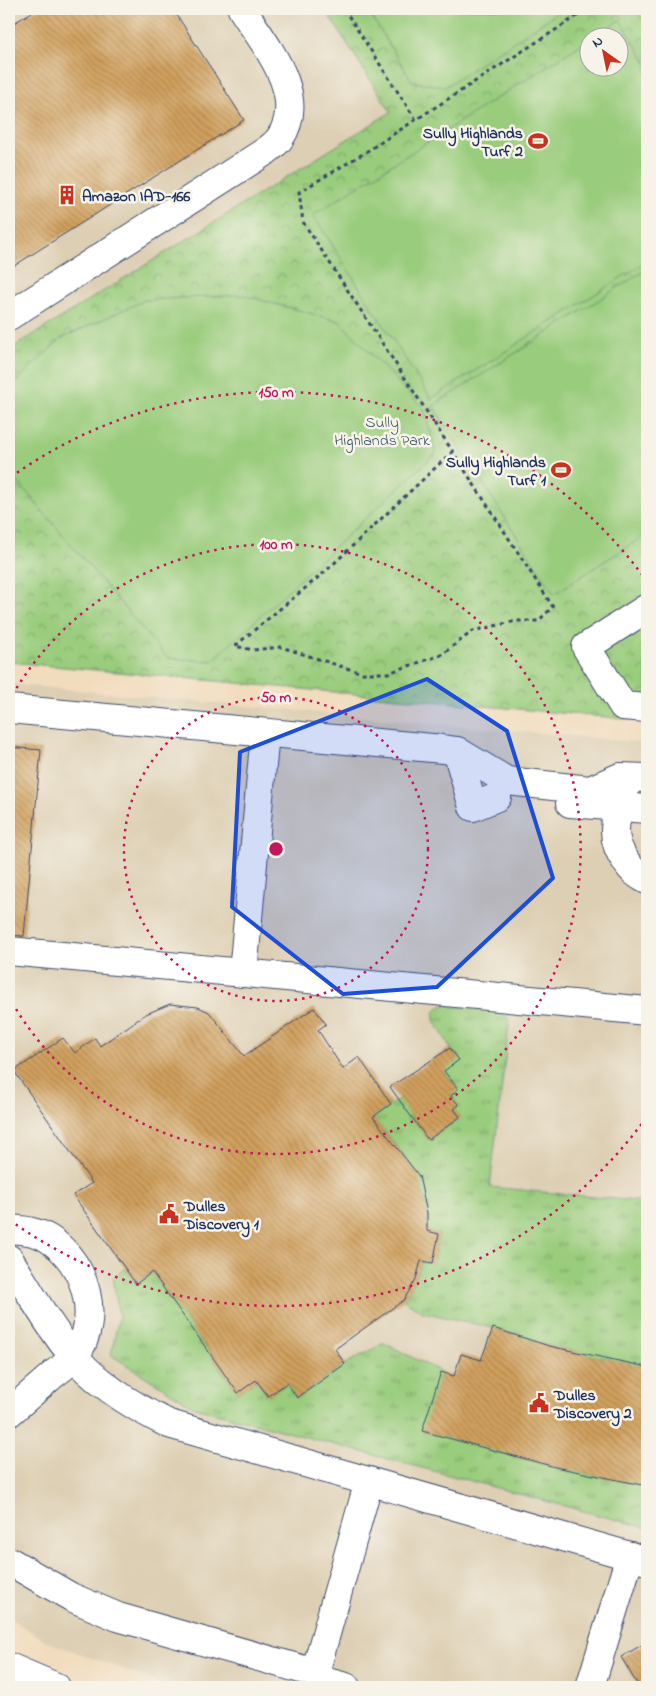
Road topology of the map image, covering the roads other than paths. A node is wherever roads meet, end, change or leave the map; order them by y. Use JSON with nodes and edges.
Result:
{"nodes":[{"id":1,"x":242,"y":9,"type":"edge"},
{"id":2,"x":9,"y":316,"type":"edge"},
{"id":3,"x":647,"y":608,"type":"edge"},
{"id":4,"x":647,"y":708,"type":"edge"},
{"id":5,"x":9,"y":709,"type":"edge"},
{"id":6,"x":265,"y":732,"type":"junction"},
{"id":7,"x":457,"y":751,"type":"junction"},
{"id":8,"x":638,"y":777,"type":"edge"},
{"id":9,"x":620,"y":806,"type":"junction"},
{"id":10,"x":647,"y":809,"type":"edge"},
{"id":11,"x":647,"y":880,"type":"edge"},
{"id":12,"x":9,"y":951,"type":"edge"},
{"id":13,"x":243,"y":973,"type":"junction"},
{"id":14,"x":647,"y":1011,"type":"edge"},
{"id":15,"x":9,"y":1229,"type":"edge"},
{"id":16,"x":9,"y":1259,"type":"edge"},
{"id":17,"x":74,"y":1357,"type":"junction"},
{"id":18,"x":9,"y":1413,"type":"edge"},
{"id":19,"x":369,"y":1481,"type":"junction"},
{"id":20,"x":638,"y":1558,"type":"edge"},
{"id":21,"x":9,"y":1561,"type":"edge"},
{"id":22,"x":9,"y":1667,"type":"edge"},
{"id":23,"x":315,"y":1673,"type":"junction"},
{"id":24,"x":56,"y":1687,"type":"edge"},
{"id":25,"x":346,"y":1687,"type":"edge"},
{"id":26,"x":590,"y":1687,"type":"edge"}],
"edges":[{"from":1,"to":2,"type":"main road"},
{"from":3,"to":4,"type":"main road"},
{"from":5,"to":6,"type":"main road"},
{"from":6,"to":7,"type":"main road"},
{"from":6,"to":13,"type":"main road"},
{"from":7,"to":8,"type":"main road"},
{"from":7,"to":9,"type":"main road"},
{"from":8,"to":9,"type":"main road"},
{"from":9,"to":10,"type":"main road"},
{"from":9,"to":11,"type":"main road"},
{"from":12,"to":13,"type":"main road"},
{"from":13,"to":14,"type":"main road"},
{"from":15,"to":17,"type":"main road"},
{"from":16,"to":17,"type":"main road"},
{"from":17,"to":18,"type":"main road"},
{"from":17,"to":19,"type":"main road"},
{"from":19,"to":20,"type":"main road"},
{"from":19,"to":23,"type":"main road"},
{"from":20,"to":26,"type":"main road"},
{"from":21,"to":23,"type":"main road"},
{"from":22,"to":24,"type":"main road"},
{"from":23,"to":25,"type":"main road"}]}
